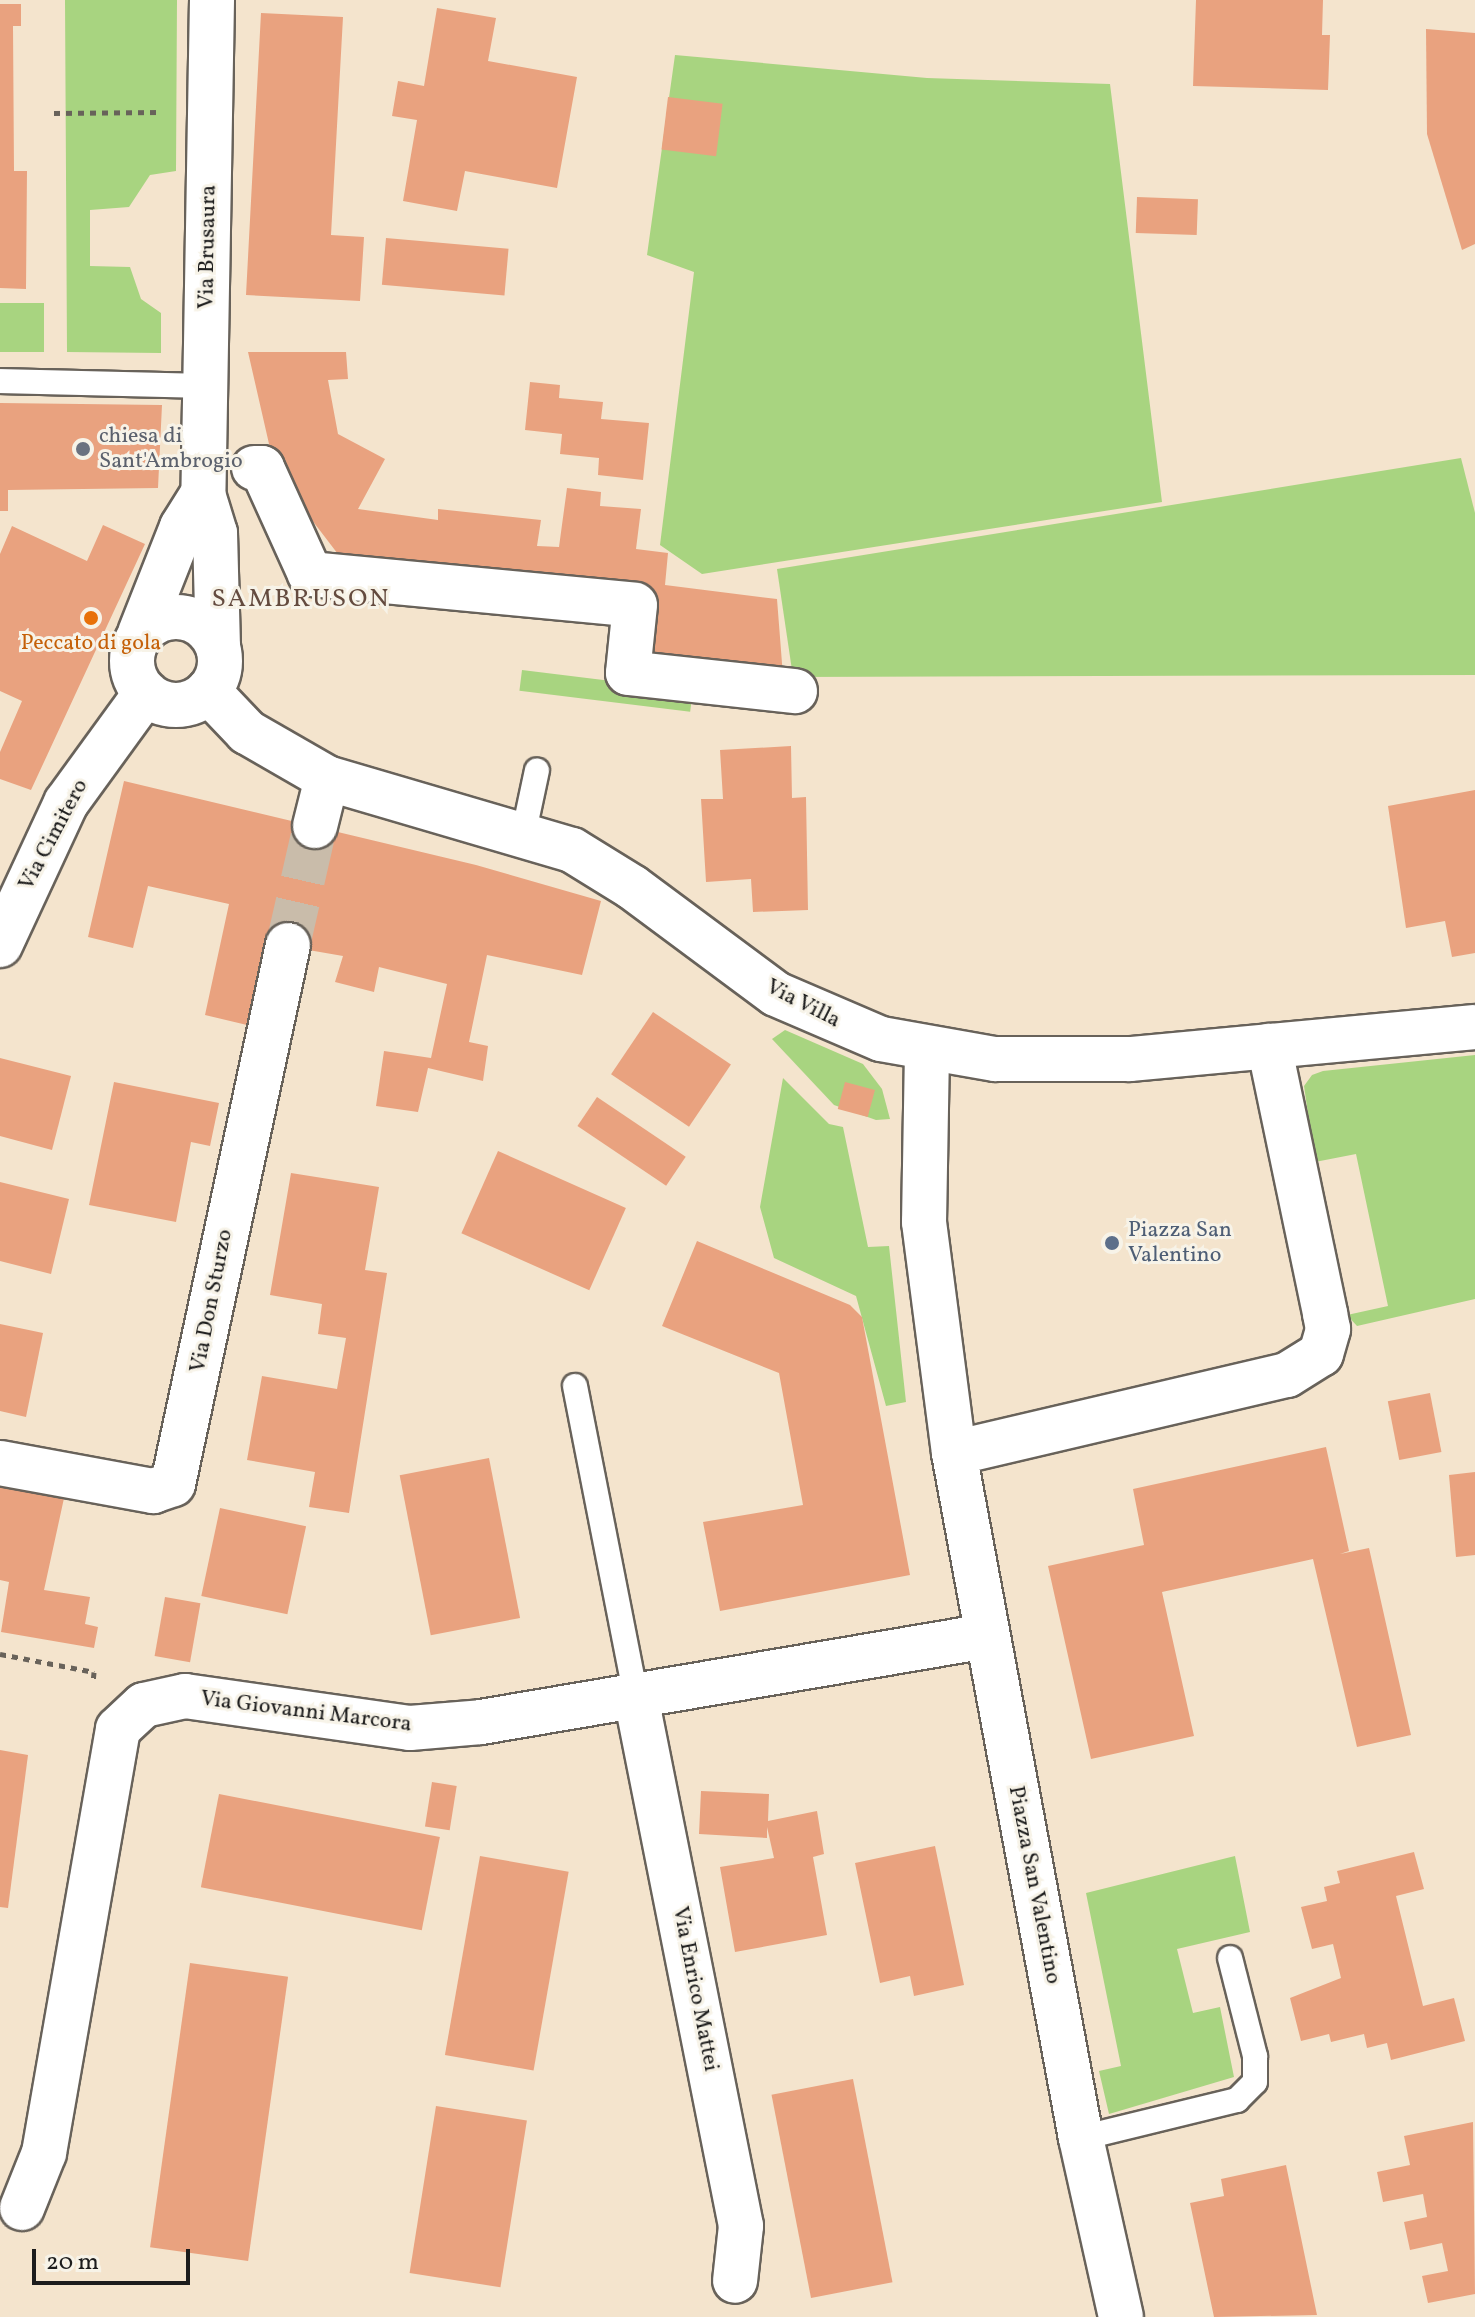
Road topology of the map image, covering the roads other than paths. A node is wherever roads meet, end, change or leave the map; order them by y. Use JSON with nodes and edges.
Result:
{"nodes":[{"id":1,"x":212,"y":0,"type":"edge"},
{"id":2,"x":0,"y":381,"type":"edge"},
{"id":3,"x":205,"y":386,"type":"junction"},
{"id":4,"x":254,"y":468,"type":"dead end"},
{"id":5,"x":203,"y":494,"type":"junction"},
{"id":6,"x":140,"y":633,"type":"junction"},
{"id":7,"x":218,"y":647,"type":"junction"},
{"id":8,"x":208,"y":691,"type":"junction"},
{"id":9,"x":795,"y":691,"type":"dead end"},
{"id":10,"x":146,"y":693,"type":"junction"},
{"id":11,"x":537,"y":770,"type":"dead end"},
{"id":12,"x":327,"y":778,"type":"junction"},
{"id":13,"x":315,"y":826,"type":"tunnel mouth"},
{"id":14,"x":523,"y":836,"type":"junction"},
{"id":15,"x":0,"y":945,"type":"edge"},
{"id":16,"x":288,"y":945,"type":"tunnel mouth"},
{"id":17,"x":1475,"y":1027,"type":"edge"},
{"id":18,"x":1269,"y":1046,"type":"junction"},
{"id":19,"x":927,"y":1051,"type":"junction"},
{"id":20,"x":575,"y":1386,"type":"dead end"},
{"id":21,"x":954,"y":1453,"type":"junction"},
{"id":22,"x":0,"y":1463,"type":"edge"},
{"id":23,"x":987,"y":1636,"type":"junction"},
{"id":24,"x":636,"y":1697,"type":"junction"},
{"id":25,"x":1230,"y":1958,"type":"dead end"},
{"id":26,"x":1081,"y":2138,"type":"junction"},
{"id":27,"x":11,"y":2207,"type":"edge"},
{"id":28,"x":735,"y":2281,"type":"dead end"},
{"id":29,"x":1121,"y":2317,"type":"edge"}],
"edges":[{"from":1,"to":3,"type":"street","name":"Via Brusaura"},
{"from":2,"to":3,"type":"lane"},
{"from":3,"to":5,"type":"street","name":"Via Brusaura"},
{"from":4,"to":9,"type":"street"},
{"from":5,"to":6,"type":"street"},
{"from":5,"to":7,"type":"street","name":"Via Brusaura"},
{"from":6,"to":7,"type":"street"},
{"from":6,"to":10,"type":"street"},
{"from":7,"to":8,"type":"street","name":"Via Brusaura"},
{"from":8,"to":10,"type":"street"},
{"from":8,"to":12,"type":"street","name":"Via Villa"},
{"from":10,"to":15,"type":"street","name":"Via Cimitero"},
{"from":11,"to":14,"type":"lane"},
{"from":12,"to":13,"type":"street"},
{"from":12,"to":14,"type":"street","name":"Via Villa"},
{"from":14,"to":19,"type":"street","name":"Via Villa"},
{"from":16,"to":22,"type":"street","name":"Via Don Sturzo"},
{"from":17,"to":18,"type":"street","name":"Via Villa"},
{"from":18,"to":19,"type":"street","name":"Via Villa"},
{"from":18,"to":21,"type":"street"},
{"from":19,"to":21,"type":"street","name":"Piazza San Valentino"},
{"from":20,"to":24,"type":"lane"},
{"from":21,"to":23,"type":"street","name":"Piazza San Valentino"},
{"from":23,"to":24,"type":"street","name":"Via Giovanni Marcora"},
{"from":23,"to":26,"type":"street","name":"Piazza San Valentino"},
{"from":24,"to":27,"type":"street","name":"Via Giovanni Marcora"},
{"from":24,"to":28,"type":"street","name":"Via Enrico Mattei"},
{"from":25,"to":26,"type":"lane"},
{"from":26,"to":29,"type":"street","name":"Piazza San Valentino"}]}
